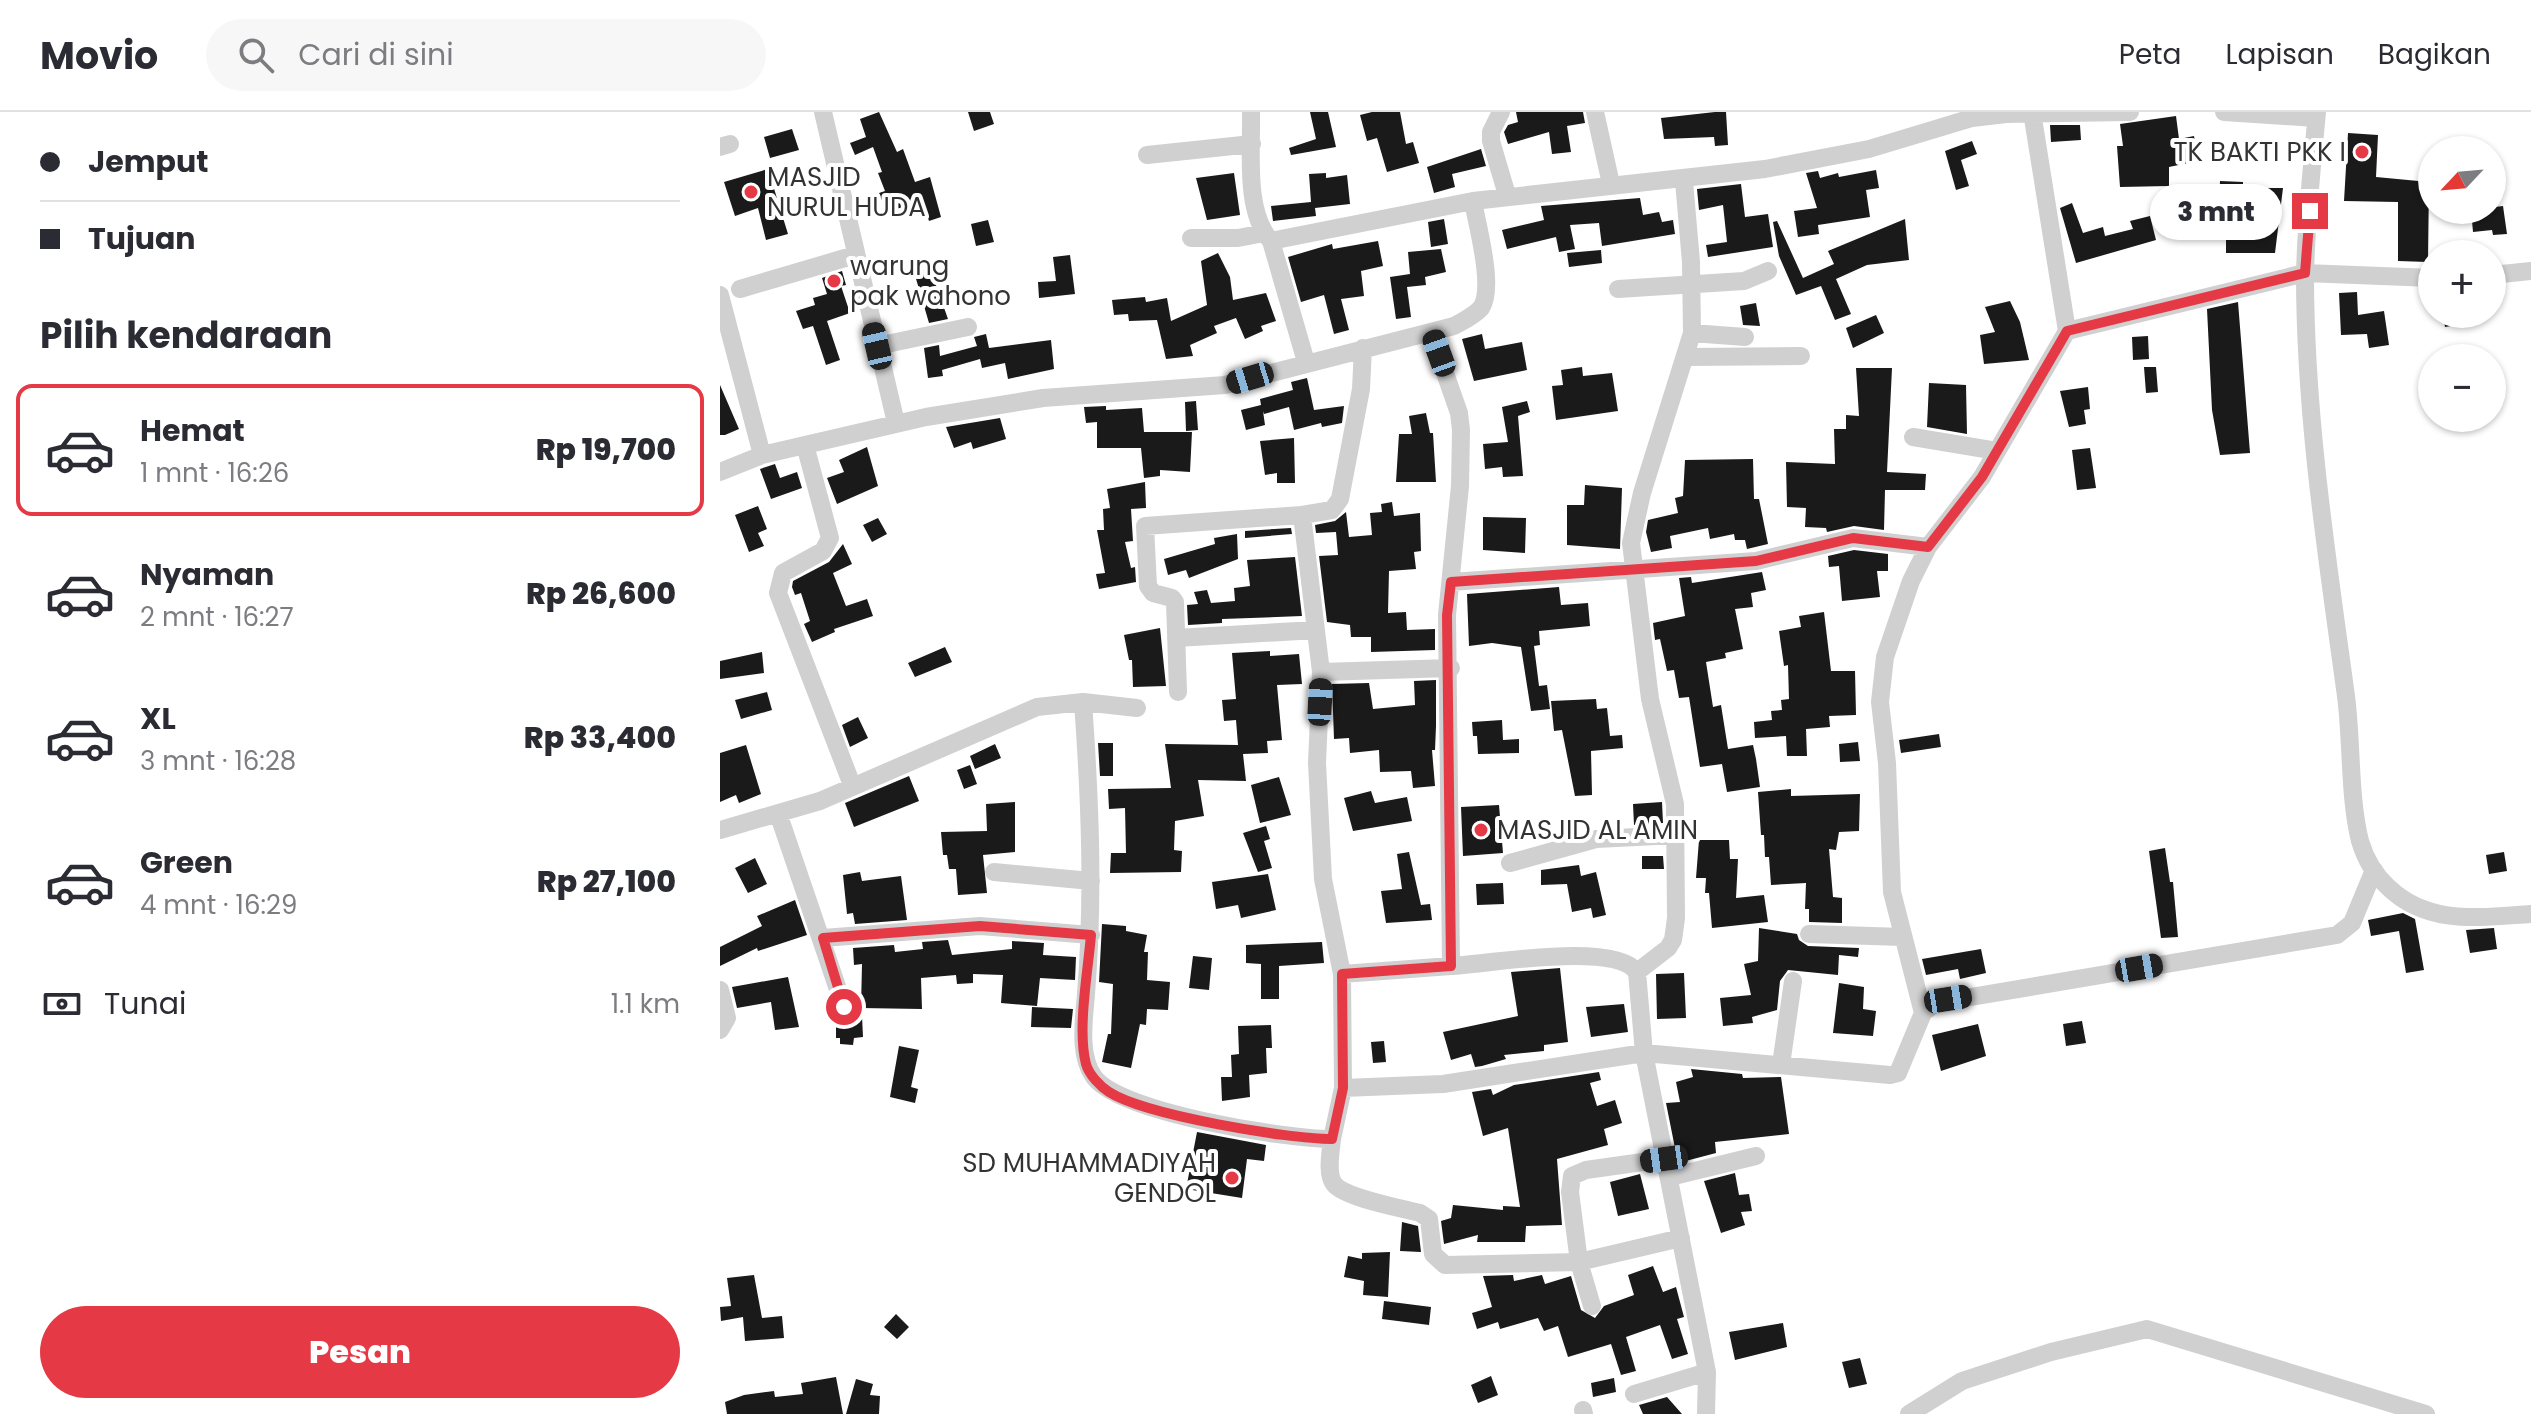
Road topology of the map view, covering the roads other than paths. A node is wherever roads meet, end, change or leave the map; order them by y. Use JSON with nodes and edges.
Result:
{"nodes":[{"id":1,"x":823,"y":112,"type":"edge"},
{"id":2,"x":1251,"y":112,"type":"edge"},
{"id":3,"x":1501,"y":112,"type":"edge"},
{"id":4,"x":1595,"y":112,"type":"edge"},
{"id":5,"x":2130,"y":112,"type":"edge"},
{"id":6,"x":2224,"y":112,"type":"edge"},
{"id":7,"x":2032,"y":114,"type":"edge"},
{"id":8,"x":2316,"y":115,"type":"edge"},
{"id":9,"x":1252,"y":144,"type":"junction"},
{"id":10,"x":1147,"y":155,"type":"dead end"},
{"id":11,"x":1684,"y":181,"type":"junction"},
{"id":12,"x":1611,"y":184,"type":"junction"},
{"id":13,"x":1507,"y":195,"type":"junction"},
{"id":14,"x":1473,"y":201,"type":"junction"},
{"id":15,"x":1268,"y":237,"type":"junction"},
{"id":16,"x":1191,"y":238,"type":"dead end"},
{"id":17,"x":855,"y":255,"type":"junction"},
{"id":18,"x":1768,"y":271,"type":"dead end"},
{"id":19,"x":2531,"y":271,"type":"edge"},
{"id":20,"x":2305,"y":273,"type":"junction"},
{"id":21,"x":2506,"y":274,"type":"edge"},
{"id":22,"x":2418,"y":277,"type":"edge"},
{"id":23,"x":739,"y":284,"type":"dead end"},
{"id":24,"x":1691,"y":284,"type":"junction"},
{"id":25,"x":1618,"y":289,"type":"dead end"},
{"id":26,"x":720,"y":295,"type":"edge"},
{"id":27,"x":968,"y":327,"type":"dead end"},
{"id":28,"x":2067,"y":331,"type":"junction"},
{"id":29,"x":1431,"y":333,"type":"junction"},
{"id":30,"x":1692,"y":333,"type":"junction"},
{"id":31,"x":1745,"y":337,"type":"dead end"},
{"id":32,"x":877,"y":346,"type":"junction"},
{"id":33,"x":1363,"y":348,"type":"junction"},
{"id":34,"x":1801,"y":356,"type":"dead end"},
{"id":35,"x":1686,"y":357,"type":"junction"},
{"id":36,"x":1306,"y":362,"type":"junction"},
{"id":37,"x":896,"y":423,"type":"junction"},
{"id":38,"x":1913,"y":437,"type":"dead end"},
{"id":39,"x":805,"y":445,"type":"junction"},
{"id":40,"x":1997,"y":451,"type":"junction"},
{"id":41,"x":762,"y":455,"type":"junction"},
{"id":42,"x":720,"y":472,"type":"edge"},
{"id":43,"x":1302,"y":515,"type":"junction"},
{"id":44,"x":1928,"y":547,"type":"junction"},
{"id":45,"x":1632,"y":569,"type":"junction"},
{"id":46,"x":1451,"y":582,"type":"junction"},
{"id":47,"x":1316,"y":630,"type":"junction"},
{"id":48,"x":1176,"y":638,"type":"junction"},
{"id":49,"x":1451,"y":668,"type":"junction"},
{"id":50,"x":1321,"y":672,"type":"junction"},
{"id":51,"x":1178,"y":692,"type":"dead end"},
{"id":52,"x":1083,"y":702,"type":"junction"},
{"id":53,"x":1137,"y":708,"type":"dead end"},
{"id":54,"x":852,"y":785,"type":"junction"},
{"id":55,"x":778,"y":813,"type":"junction"},
{"id":56,"x":720,"y":830,"type":"edge"},
{"id":57,"x":1676,"y":835,"type":"junction"},
{"id":58,"x":1510,"y":863,"type":"dead end"},
{"id":59,"x":2374,"y":870,"type":"junction"},
{"id":60,"x":994,"y":872,"type":"dead end"},
{"id":61,"x":1091,"y":881,"type":"junction"},
{"id":62,"x":2531,"y":914,"type":"edge"},
{"id":63,"x":1809,"y":934,"type":"dead end"},
{"id":64,"x":1091,"y":935,"type":"junction"},
{"id":65,"x":1903,"y":937,"type":"junction"},
{"id":66,"x":823,"y":938,"type":"junction"},
{"id":67,"x":1451,"y":966,"type":"junction"},
{"id":68,"x":1637,"y":972,"type":"junction"},
{"id":69,"x":1342,"y":974,"type":"junction"},
{"id":70,"x":1793,"y":981,"type":"dead end"},
{"id":71,"x":720,"y":990,"type":"edge"},
{"id":72,"x":844,"y":1007,"type":"dead end"},
{"id":73,"x":1923,"y":1013,"type":"junction"},
{"id":74,"x":720,"y":1030,"type":"edge"},
{"id":75,"x":1644,"y":1053,"type":"junction"},
{"id":76,"x":1781,"y":1065,"type":"junction"},
{"id":77,"x":1343,"y":1088,"type":"junction"},
{"id":78,"x":1332,"y":1139,"type":"junction"},
{"id":79,"x":1756,"y":1156,"type":"dead end"},
{"id":80,"x":1667,"y":1168,"type":"junction"},
{"id":81,"x":1681,"y":1238,"type":"junction"},
{"id":82,"x":1579,"y":1262,"type":"junction"},
{"id":83,"x":1592,"y":1306,"type":"dead end"},
{"id":84,"x":1707,"y":1372,"type":"junction"},
{"id":85,"x":1634,"y":1394,"type":"dead end"},
{"id":86,"x":1706,"y":1414,"type":"edge"},
{"id":87,"x":1909,"y":1414,"type":"edge"},
{"id":88,"x":2426,"y":1414,"type":"edge"}],
"edges":[{"from":1,"to":17,"type":"street"},
{"from":2,"to":9,"type":"street"},
{"from":3,"to":13,"type":"street"},
{"from":4,"to":12,"type":"street"},
{"from":5,"to":7,"type":"street"},
{"from":6,"to":8,"type":"street"},
{"from":7,"to":11,"type":"street"},
{"from":7,"to":28,"type":"street"},
{"from":8,"to":20,"type":"street"},
{"from":9,"to":10,"type":"street"},
{"from":9,"to":15,"type":"street"},
{"from":11,"to":12,"type":"street"},
{"from":11,"to":24,"type":"street"},
{"from":12,"to":13,"type":"street"},
{"from":13,"to":14,"type":"street"},
{"from":14,"to":15,"type":"street"},
{"from":14,"to":29,"type":"street"},
{"from":15,"to":16,"type":"street"},
{"from":15,"to":36,"type":"street"},
{"from":17,"to":23,"type":"street"},
{"from":17,"to":32,"type":"street"},
{"from":18,"to":24,"type":"street"},
{"from":19,"to":21,"type":"street"},
{"from":20,"to":22,"type":"street"},
{"from":20,"to":28,"type":"street"},
{"from":20,"to":59,"type":"street"},
{"from":24,"to":25,"type":"street"},
{"from":24,"to":30,"type":"street"},
{"from":26,"to":41,"type":"street"},
{"from":27,"to":32,"type":"street"},
{"from":28,"to":40,"type":"street"},
{"from":29,"to":33,"type":"street"},
{"from":29,"to":46,"type":"street"},
{"from":30,"to":31,"type":"street"},
{"from":30,"to":35,"type":"street"},
{"from":32,"to":37,"type":"street"},
{"from":33,"to":36,"type":"street"},
{"from":33,"to":43,"type":"street"},
{"from":34,"to":35,"type":"street"},
{"from":35,"to":45,"type":"street"},
{"from":36,"to":37,"type":"street"},
{"from":37,"to":39,"type":"street"},
{"from":38,"to":40,"type":"street"},
{"from":39,"to":41,"type":"street"},
{"from":39,"to":54,"type":"street"},
{"from":40,"to":44,"type":"street"},
{"from":41,"to":42,"type":"street"},
{"from":43,"to":47,"type":"street"},
{"from":43,"to":48,"type":"street"},
{"from":44,"to":45,"type":"street"},
{"from":44,"to":65,"type":"street"},
{"from":45,"to":46,"type":"street"},
{"from":45,"to":57,"type":"street"},
{"from":46,"to":49,"type":"street"},
{"from":47,"to":48,"type":"street"},
{"from":47,"to":50,"type":"street"},
{"from":48,"to":51,"type":"street"},
{"from":49,"to":50,"type":"street"},
{"from":49,"to":67,"type":"street"},
{"from":50,"to":69,"type":"street"},
{"from":52,"to":53,"type":"street"},
{"from":52,"to":54,"type":"street"},
{"from":52,"to":61,"type":"street"},
{"from":54,"to":55,"type":"street"},
{"from":55,"to":56,"type":"street"},
{"from":55,"to":66,"type":"street"},
{"from":57,"to":58,"type":"street"},
{"from":57,"to":68,"type":"street"},
{"from":59,"to":62,"type":"street"},
{"from":59,"to":73,"type":"street"},
{"from":60,"to":61,"type":"street"},
{"from":61,"to":64,"type":"street"},
{"from":63,"to":65,"type":"street"},
{"from":64,"to":66,"type":"street"},
{"from":64,"to":78,"type":"street"},
{"from":65,"to":73,"type":"street"},
{"from":66,"to":72,"type":"street"},
{"from":67,"to":68,"type":"street"},
{"from":67,"to":69,"type":"street"},
{"from":68,"to":75,"type":"street"},
{"from":69,"to":77,"type":"street"},
{"from":70,"to":76,"type":"street"},
{"from":71,"to":74,"type":"street"},
{"from":73,"to":76,"type":"street"},
{"from":75,"to":76,"type":"street"},
{"from":75,"to":77,"type":"street"},
{"from":75,"to":80,"type":"street"},
{"from":77,"to":78,"type":"street"},
{"from":78,"to":82,"type":"street"},
{"from":79,"to":80,"type":"street"},
{"from":80,"to":81,"type":"street"},
{"from":80,"to":82,"type":"street"},
{"from":81,"to":82,"type":"street"},
{"from":81,"to":84,"type":"street"},
{"from":82,"to":83,"type":"street"},
{"from":84,"to":85,"type":"street"},
{"from":84,"to":86,"type":"street"},
{"from":87,"to":88,"type":"street"}]}
